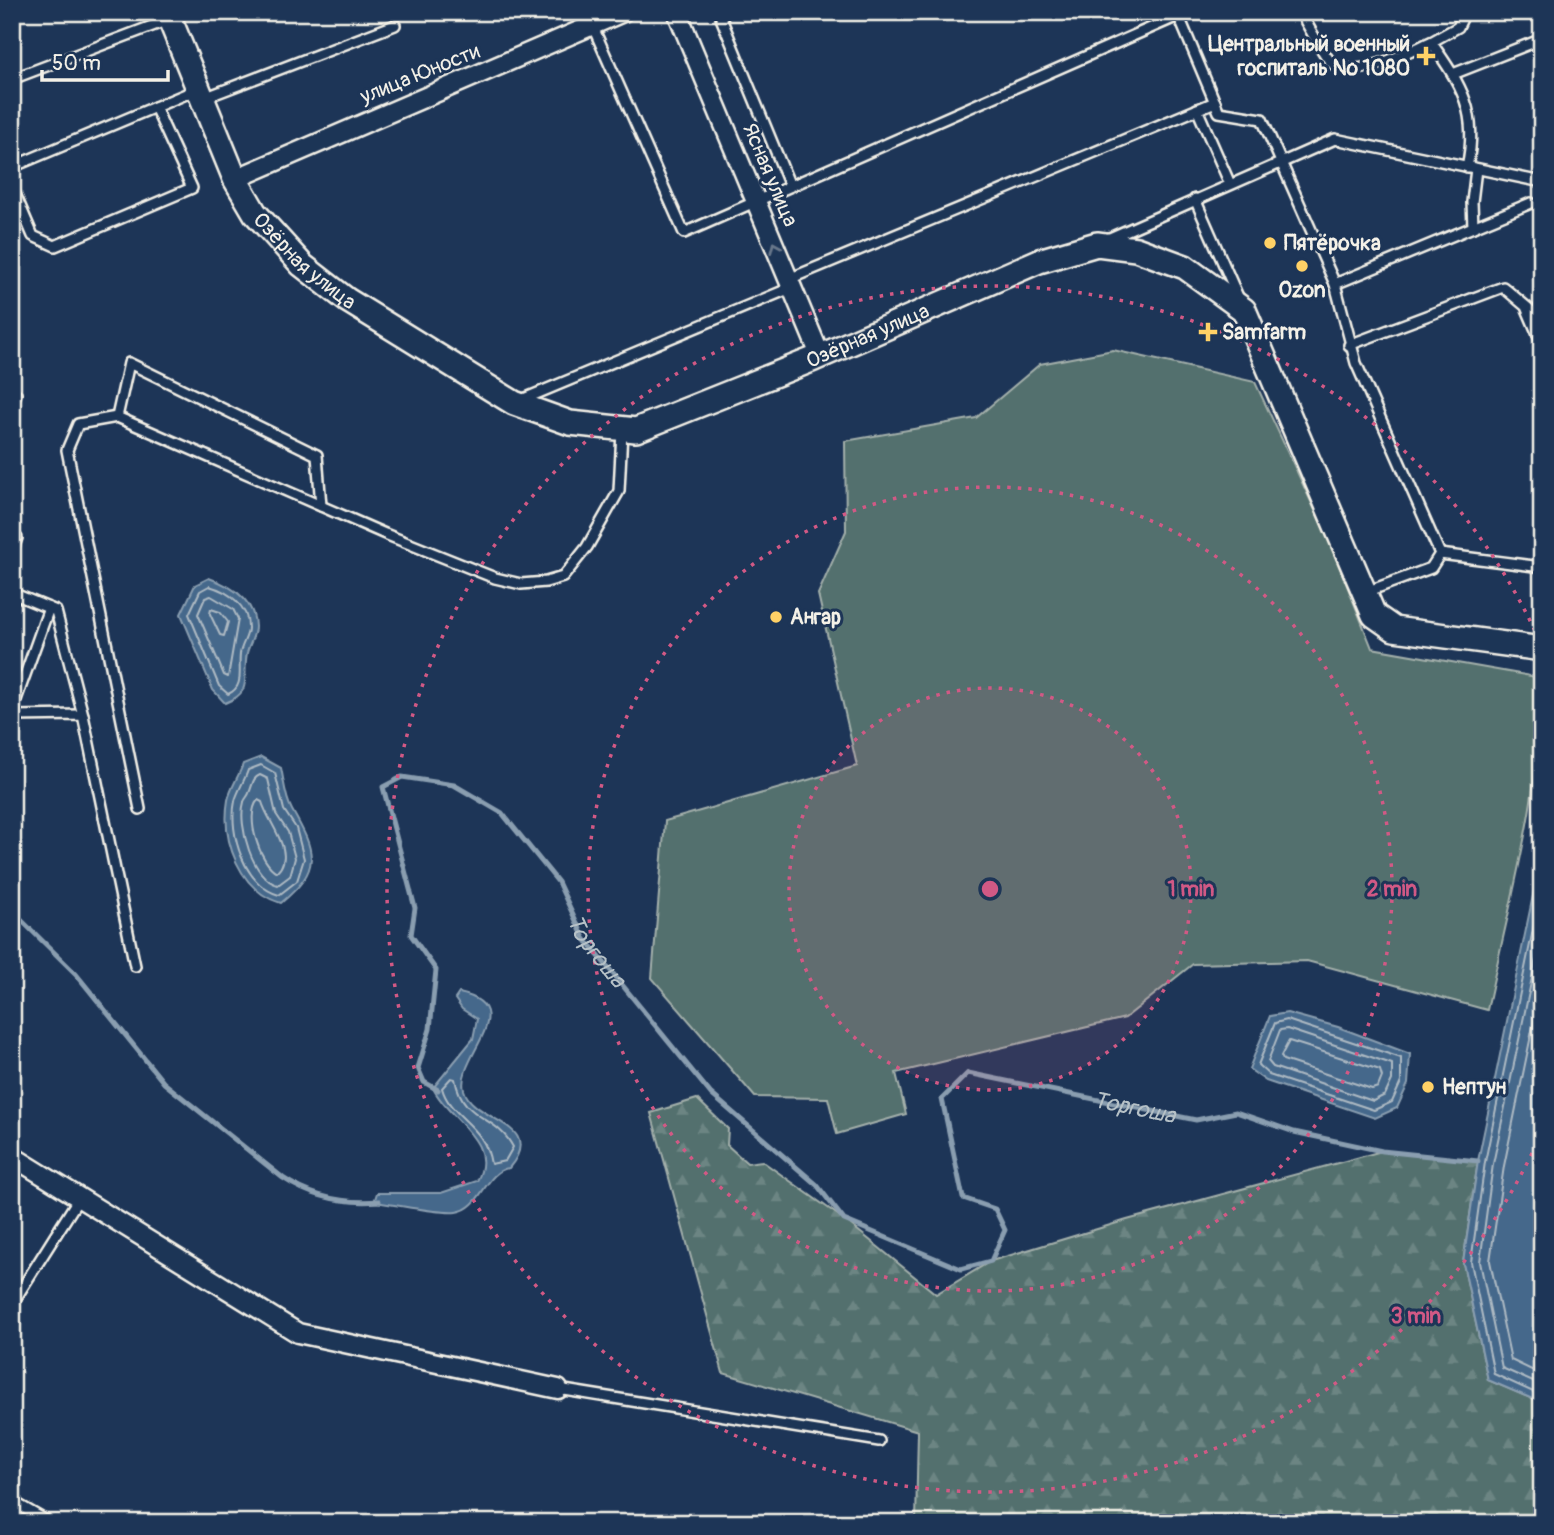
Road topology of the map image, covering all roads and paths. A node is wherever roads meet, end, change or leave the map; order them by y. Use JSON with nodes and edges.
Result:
{"nodes":[{"id":1,"x":623,"y":12,"type":"edge"},
{"id":2,"x":677,"y":12,"type":"edge"},
{"id":3,"x":1300,"y":12,"type":"edge"},
{"id":4,"x":1465,"y":12,"type":"edge"},
{"id":5,"x":1177,"y":14,"type":"edge"},
{"id":6,"x":168,"y":16,"type":"edge"},
{"id":7,"x":721,"y":18,"type":"dead end"},
{"id":8,"x":395,"y":25,"type":"dead end"},
{"id":9,"x":593,"y":27,"type":"junction"},
{"id":10,"x":1542,"y":39,"type":"edge"},
{"id":11,"x":1431,"y":42,"type":"junction"},
{"id":12,"x":1453,"y":74,"type":"junction"},
{"id":13,"x":12,"y":79,"type":"edge"},
{"id":14,"x":200,"y":94,"type":"junction"},
{"id":15,"x":1214,"y":102,"type":"junction"},
{"id":16,"x":155,"y":107,"type":"junction"},
{"id":17,"x":1197,"y":109,"type":"junction"},
{"id":18,"x":1282,"y":162,"type":"junction"},
{"id":19,"x":12,"y":167,"type":"edge"},
{"id":20,"x":1471,"y":168,"type":"junction"},
{"id":21,"x":235,"y":179,"type":"junction"},
{"id":22,"x":1542,"y":182,"type":"edge"},
{"id":23,"x":1230,"y":184,"type":"junction"},
{"id":24,"x":790,"y":186,"type":"junction"},
{"id":25,"x":12,"y":187,"type":"edge"},
{"id":26,"x":1195,"y":199,"type":"junction"},
{"id":27,"x":756,"y":200,"type":"junction"},
{"id":28,"x":1531,"y":203,"type":"dead end"},
{"id":29,"x":1473,"y":228,"type":"junction"},
{"id":30,"x":1097,"y":244,"type":"junction"},
{"id":31,"x":791,"y":283,"type":"junction"},
{"id":32,"x":1335,"y":284,"type":"junction"},
{"id":33,"x":1526,"y":308,"type":"junction"},
{"id":34,"x":1244,"y":310,"type":"junction"},
{"id":35,"x":1542,"y":312,"type":"edge"},
{"id":36,"x":1542,"y":344,"type":"edge"},
{"id":37,"x":1349,"y":345,"type":"junction"},
{"id":38,"x":820,"y":355,"type":"junction"},
{"id":39,"x":514,"y":403,"type":"junction"},
{"id":40,"x":117,"y":417,"type":"junction"},
{"id":41,"x":622,"y":429,"type":"junction"},
{"id":42,"x":321,"y":506,"type":"junction"},
{"id":43,"x":17,"y":538,"type":"dead end"},
{"id":44,"x":12,"y":552,"type":"edge"},
{"id":45,"x":1440,"y":554,"type":"junction"},
{"id":46,"x":1542,"y":566,"type":"edge"},
{"id":47,"x":12,"y":593,"type":"edge"},
{"id":48,"x":1363,"y":593,"type":"junction"},
{"id":49,"x":50,"y":608,"type":"junction"},
{"id":50,"x":1542,"y":649,"type":"edge"},
{"id":51,"x":16,"y":700,"type":"dead end"},
{"id":52,"x":83,"y":715,"type":"junction"},
{"id":53,"x":12,"y":716,"type":"edge"},
{"id":54,"x":140,"y":809,"type":"dead end"},
{"id":55,"x":135,"y":966,"type":"dead end"},
{"id":56,"x":12,"y":1156,"type":"edge"},
{"id":57,"x":79,"y":1198,"type":"junction"},
{"id":58,"x":15,"y":1293,"type":"edge"},
{"id":59,"x":12,"y":1304,"type":"edge"},
{"id":60,"x":558,"y":1389,"type":"joint"},
{"id":61,"x":879,"y":1441,"type":"dead end"},
{"id":62,"x":12,"y":1501,"type":"edge"},
{"id":63,"x":50,"y":1523,"type":"edge"}],
"edges":[{"from":1,"to":9,"type":"street","name":"улица Юности"},
{"from":2,"to":27,"type":"street","name":"Ясная улица"},
{"from":3,"to":11,"type":"lane"},
{"from":4,"to":11,"type":"lane"},
{"from":5,"to":15,"type":"lane"},
{"from":5,"to":24,"type":"lane"},
{"from":6,"to":13,"type":"lane"},
{"from":6,"to":14,"type":"street","name":"Озёрная улица"},
{"from":7,"to":24,"type":"lane"},
{"from":8,"to":14,"type":"lane"},
{"from":9,"to":21,"type":"street","name":"улица Юности"},
{"from":9,"to":27,"type":"lane"},
{"from":10,"to":12,"type":"lane"},
{"from":11,"to":12,"type":"lane"},
{"from":12,"to":20,"type":"lane"},
{"from":14,"to":16,"type":"lane"},
{"from":14,"to":21,"type":"street","name":"Озёрная улица"},
{"from":15,"to":17,"type":"lane"},
{"from":15,"to":18,"type":"lane"},
{"from":16,"to":19,"type":"lane"},
{"from":16,"to":25,"type":"lane"},
{"from":17,"to":23,"type":"lane"},
{"from":17,"to":31,"type":"lane"},
{"from":18,"to":20,"type":"lane"},
{"from":18,"to":23,"type":"lane"},
{"from":18,"to":32,"type":"lane"},
{"from":20,"to":22,"type":"lane"},
{"from":20,"to":29,"type":"lane"},
{"from":21,"to":39,"type":"street","name":"Озёрная улица"},
{"from":23,"to":26,"type":"lane"},
{"from":24,"to":27,"type":"lane"},
{"from":26,"to":30,"type":"lane"},
{"from":26,"to":34,"type":"lane"},
{"from":31,"to":27,"type":"street","name":"Ясная улица","one_way":true},
{"from":28,"to":29,"type":"lane"},
{"from":29,"to":32,"type":"lane"},
{"from":30,"to":34,"type":"street","name":"Озёрная улица"},
{"from":30,"to":38,"type":"street","name":"Озёрная улица"},
{"from":31,"to":38,"type":"street","name":"Ясная улица"},
{"from":31,"to":39,"type":"lane"},
{"from":32,"to":37,"type":"lane"},
{"from":33,"to":35,"type":"lane"},
{"from":33,"to":36,"type":"lane"},
{"from":33,"to":37,"type":"lane"},
{"from":34,"to":48,"type":"street"},
{"from":37,"to":45,"type":"lane"},
{"from":38,"to":41,"type":"street","name":"Озёрная улица"},
{"from":39,"to":41,"type":"street","name":"Озёрная улица"},
{"from":40,"to":42,"type":"lane"},
{"from":40,"to":42,"type":"lane"},
{"from":40,"to":54,"type":"lane"},
{"from":41,"to":42,"type":"lane"},
{"from":43,"to":44,"type":"lane"},
{"from":45,"to":46,"type":"lane"},
{"from":45,"to":48,"type":"lane"},
{"from":47,"to":49,"type":"lane"},
{"from":48,"to":50,"type":"street"},
{"from":49,"to":51,"type":"lane"},
{"from":49,"to":52,"type":"lane"},
{"from":52,"to":53,"type":"lane"},
{"from":52,"to":55,"type":"lane"},
{"from":56,"to":57,"type":"street"},
{"from":57,"to":58,"type":"lane"},
{"from":57,"to":60,"type":"street"},
{"from":58,"to":59,"type":"lane"},
{"from":60,"to":61,"type":"lane"},
{"from":62,"to":63,"type":"lane"}]}
